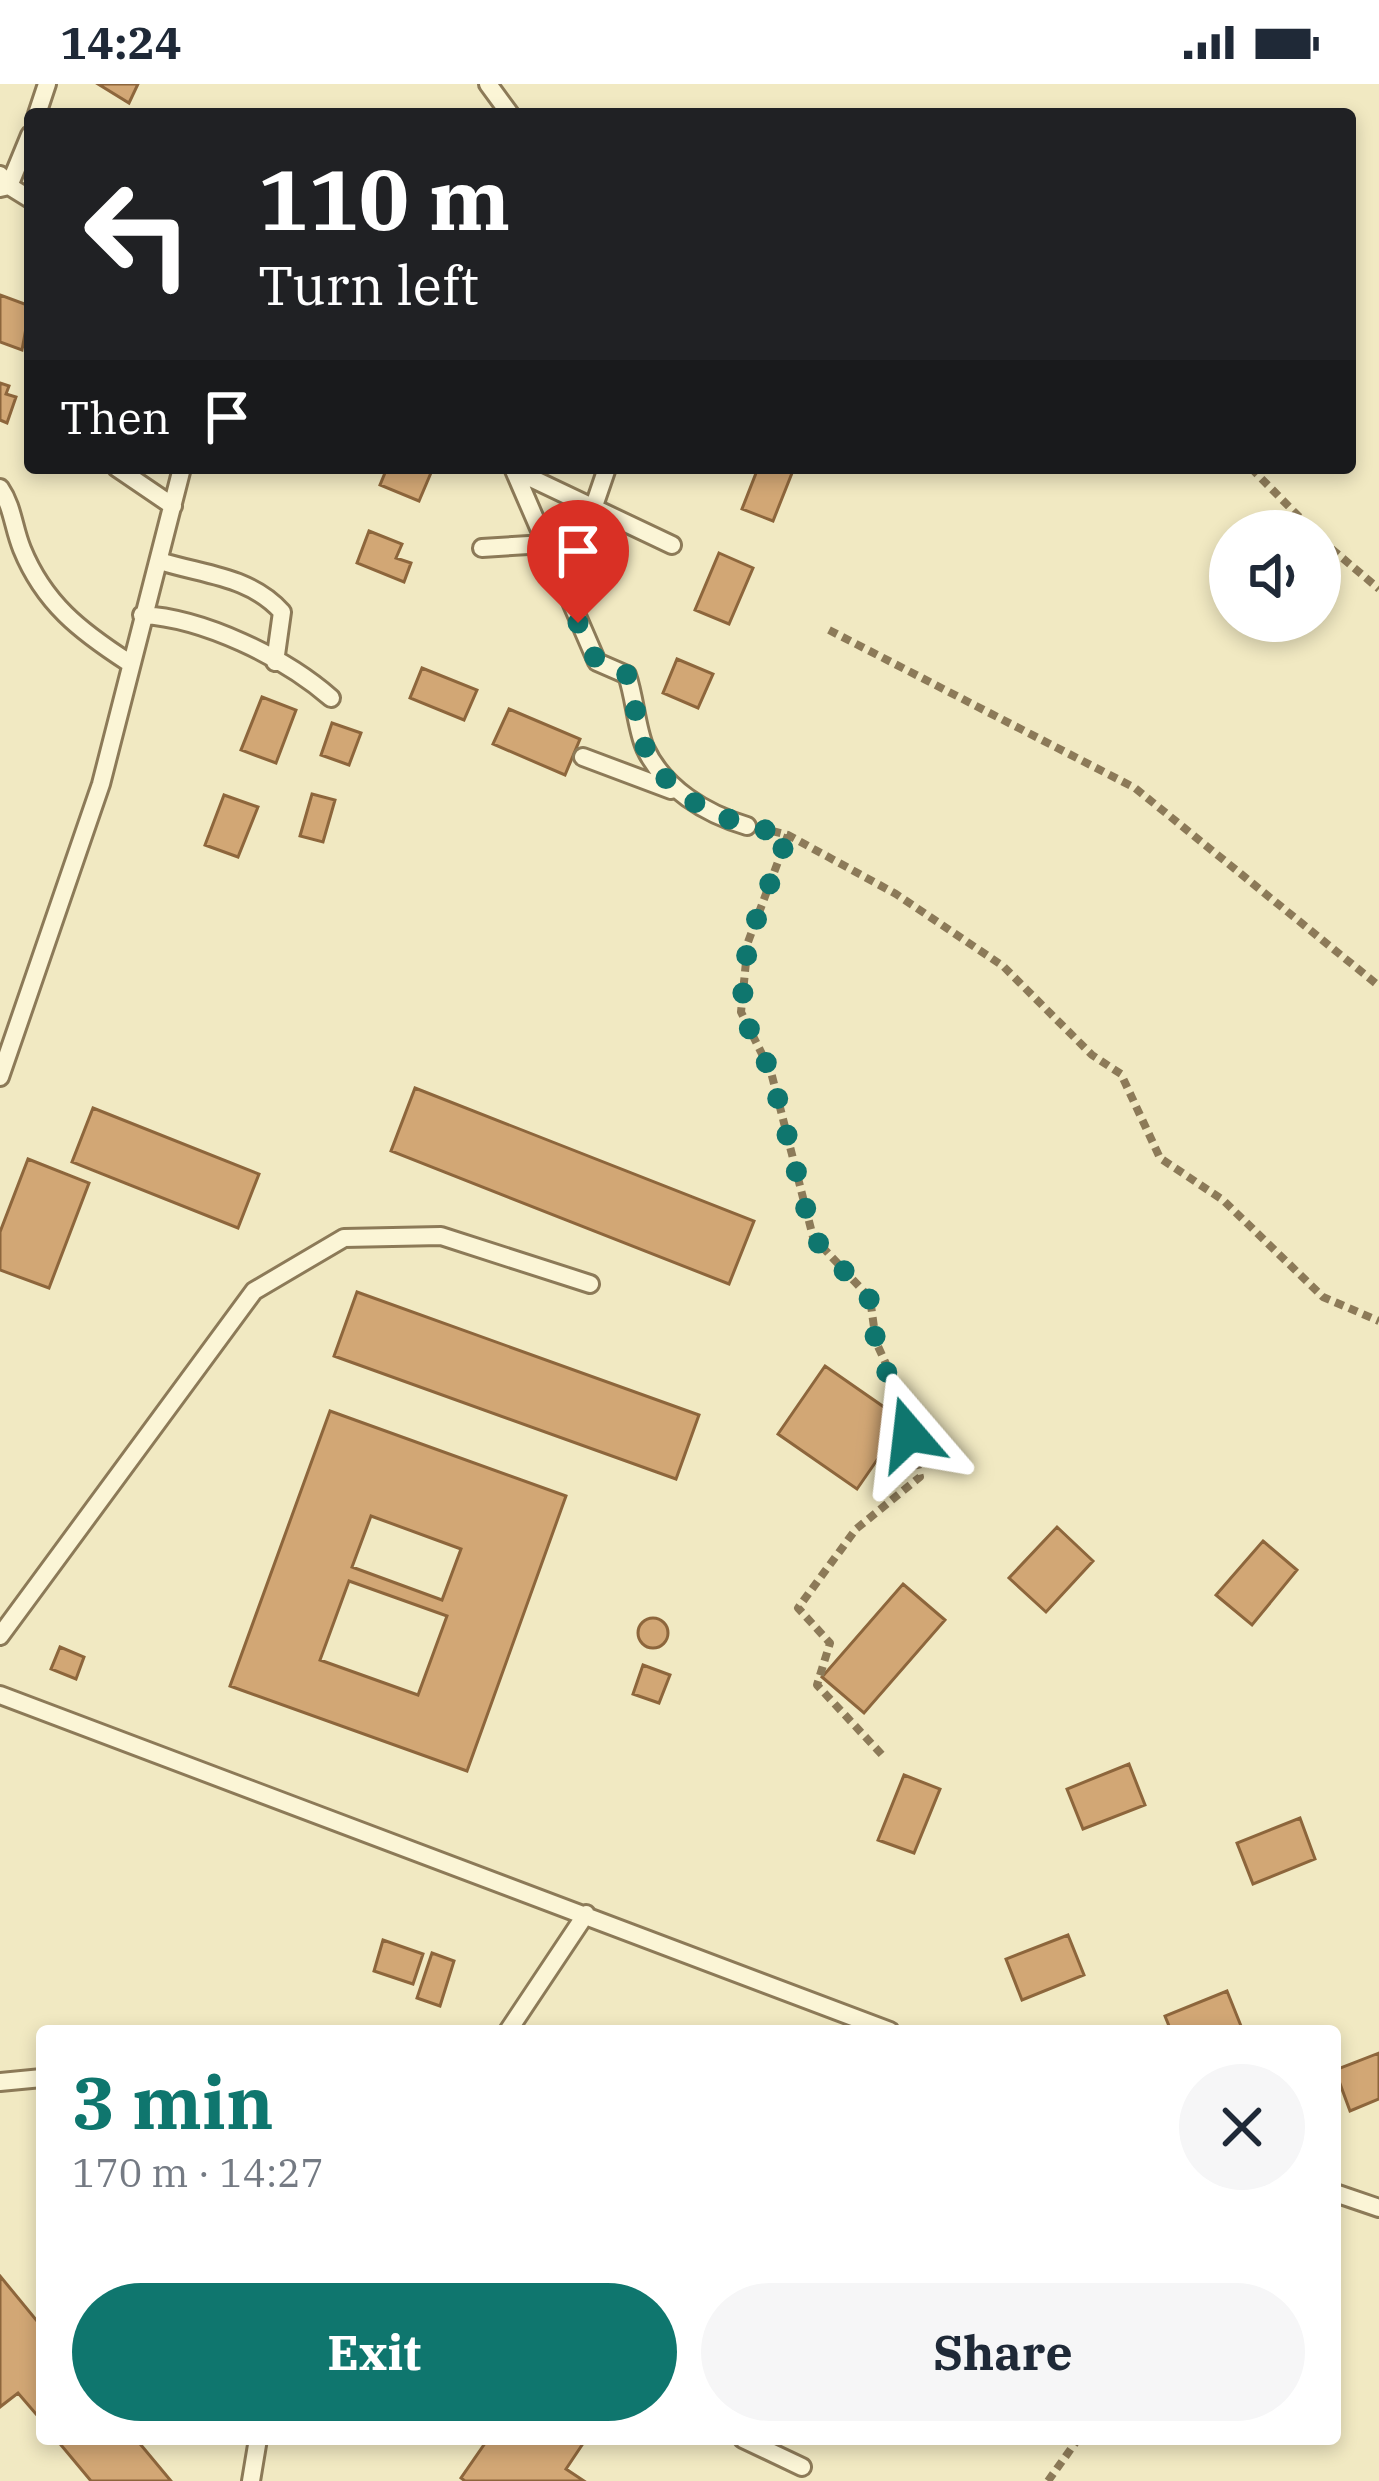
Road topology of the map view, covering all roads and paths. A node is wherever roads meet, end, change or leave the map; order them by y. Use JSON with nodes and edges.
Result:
{"nodes":[{"id":1,"x":24,"y":146,"type":"edge"},
{"id":2,"x":3,"y":183,"type":"edge"},
{"id":3,"x":126,"y":474,"type":"edge"},
{"id":4,"x":181,"y":474,"type":"edge"},
{"id":5,"x":516,"y":474,"type":"edge"},
{"id":6,"x":525,"y":474,"type":"edge"},
{"id":7,"x":605,"y":474,"type":"edge"},
{"id":8,"x":1257,"y":474,"type":"edge"},
{"id":9,"x":0,"y":488,"type":"edge"},
{"id":10,"x":173,"y":506,"type":"junction"},
{"id":11,"x":594,"y":506,"type":"junction"},
{"id":12,"x":1292,"y":510,"type":"edge"},
{"id":13,"x":545,"y":544,"type":"junction"},
{"id":14,"x":671,"y":545,"type":"dead end"},
{"id":15,"x":482,"y":548,"type":"dead end"},
{"id":16,"x":1341,"y":556,"type":"edge"},
{"id":17,"x":160,"y":561,"type":"junction"},
{"id":18,"x":1379,"y":589,"type":"edge"},
{"id":19,"x":142,"y":615,"type":"junction"},
{"id":20,"x":829,"y":630,"type":"dead end"},
{"id":21,"x":128,"y":662,"type":"junction"},
{"id":22,"x":274,"y":662,"type":"junction"},
{"id":23,"x":331,"y":698,"type":"dead end"},
{"id":24,"x":583,"y":757,"type":"dead end"},
{"id":25,"x":682,"y":795,"type":"junction"},
{"id":26,"x":747,"y":826,"type":"joint"},
{"id":27,"x":788,"y":835,"type":"junction"},
{"id":28,"x":1379,"y":986,"type":"edge"},
{"id":29,"x":4,"y":1046,"type":"edge"},
{"id":30,"x":0,"y":1076,"type":"edge"},
{"id":31,"x":590,"y":1284,"type":"dead end"},
{"id":32,"x":1379,"y":1321,"type":"edge"},
{"id":33,"x":0,"y":1636,"type":"edge"},
{"id":34,"x":0,"y":1696,"type":"edge"},
{"id":35,"x":885,"y":1758,"type":"dead end"},
{"id":36,"x":586,"y":1914,"type":"junction"},
{"id":37,"x":512,"y":2025,"type":"edge"},
{"id":38,"x":874,"y":2025,"type":"edge"},
{"id":39,"x":36,"y":2079,"type":"edge"},
{"id":40,"x":0,"y":2082,"type":"edge"},
{"id":41,"x":1341,"y":2195,"type":"edge"},
{"id":42,"x":1379,"y":2207,"type":"edge"},
{"id":43,"x":257,"y":2445,"type":"edge"},
{"id":44,"x":756,"y":2445,"type":"edge"},
{"id":45,"x":1074,"y":2445,"type":"edge"},
{"id":46,"x":802,"y":2467,"type":"dead end"},
{"id":47,"x":251,"y":2481,"type":"edge"},
{"id":48,"x":1048,"y":2481,"type":"edge"}],
"edges":[{"from":1,"to":2,"type":"lane"},
{"from":3,"to":10,"type":"lane"},
{"from":4,"to":10,"type":"lane"},
{"from":5,"to":13,"type":"lane"},
{"from":6,"to":11,"type":"lane"},
{"from":7,"to":11,"type":"lane"},
{"from":8,"to":12,"type":"path"},
{"from":9,"to":21,"type":"lane"},
{"from":10,"to":17,"type":"lane"},
{"from":11,"to":14,"type":"lane"},
{"from":13,"to":15,"type":"lane"},
{"from":13,"to":25,"type":"lane"},
{"from":16,"to":18,"type":"path"},
{"from":17,"to":19,"type":"lane"},
{"from":17,"to":22,"type":"lane"},
{"from":19,"to":21,"type":"lane"},
{"from":19,"to":22,"type":"lane"},
{"from":20,"to":28,"type":"path"},
{"from":21,"to":29,"type":"lane"},
{"from":22,"to":23,"type":"lane"},
{"from":24,"to":25,"type":"lane"},
{"from":25,"to":26,"type":"lane"},
{"from":26,"to":27,"type":"path"},
{"from":27,"to":32,"type":"path"},
{"from":27,"to":35,"type":"path"},
{"from":29,"to":30,"type":"lane"},
{"from":31,"to":33,"type":"lane"},
{"from":34,"to":36,"type":"lane"},
{"from":36,"to":37,"type":"lane"},
{"from":36,"to":38,"type":"lane"},
{"from":39,"to":40,"type":"lane"},
{"from":41,"to":42,"type":"lane"},
{"from":43,"to":47,"type":"lane"},
{"from":44,"to":46,"type":"lane"},
{"from":45,"to":48,"type":"path"}]}
